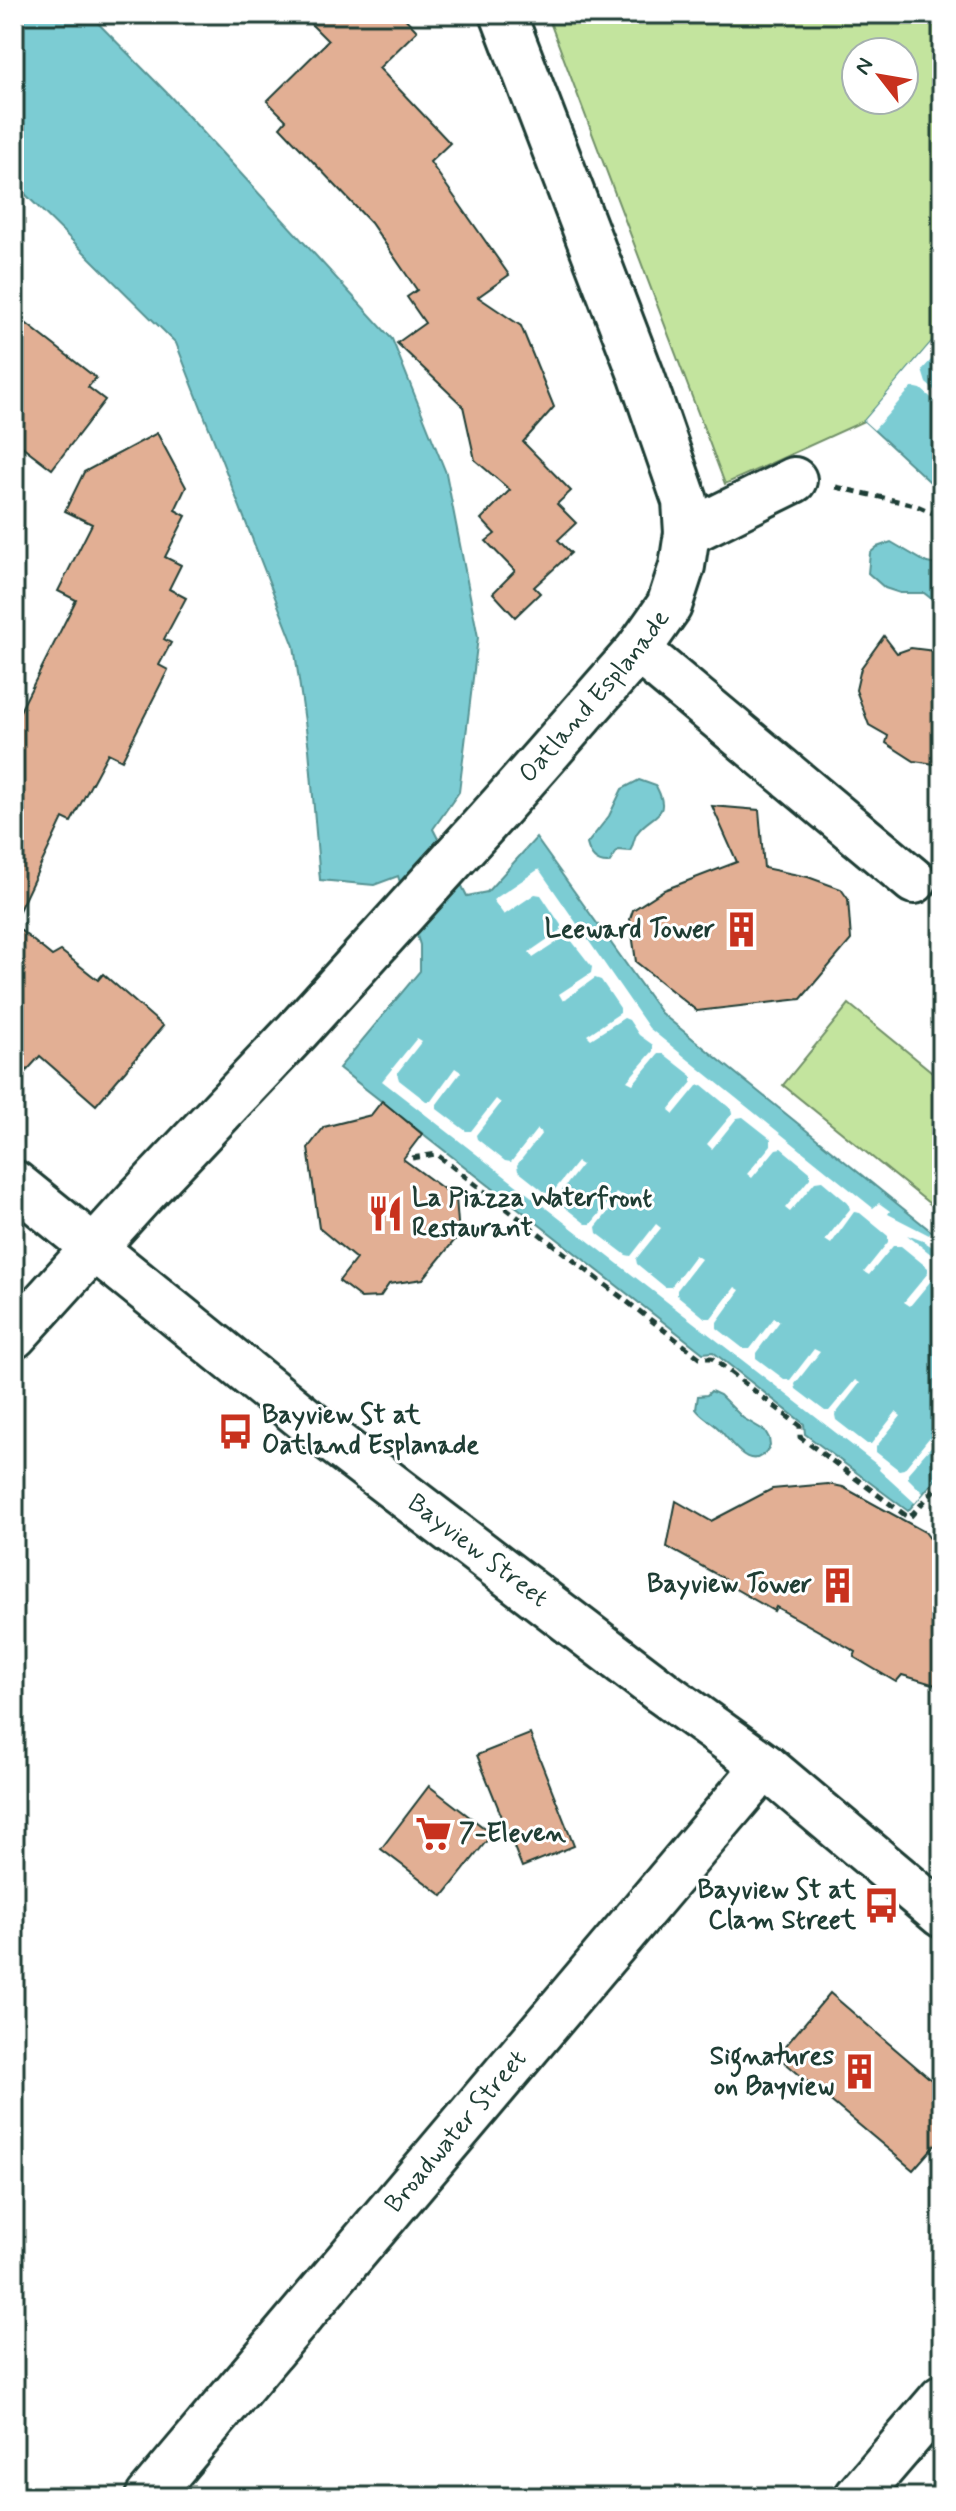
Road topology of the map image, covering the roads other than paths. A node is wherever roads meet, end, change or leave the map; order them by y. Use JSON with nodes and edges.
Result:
{"nodes":[{"id":1,"x":503,"y":14,"type":"edge"},
{"id":2,"x":794,"y":480,"type":"road end"},
{"id":3,"x":687,"y":533,"type":"junction"},
{"id":4,"x":638,"y":650,"type":"junction"},
{"id":5,"x":914,"y":881,"type":"dead end"},
{"id":6,"x":14,"y":1183,"type":"edge"},
{"id":7,"x":94,"y":1247,"type":"junction"},
{"id":8,"x":14,"y":1336,"type":"edge"},
{"id":9,"x":765,"y":1766,"type":"junction"},
{"id":10,"x":942,"y":1915,"type":"edge"},
{"id":11,"x":942,"y":2398,"type":"edge"},
{"id":12,"x":148,"y":2497,"type":"edge"},
{"id":13,"x":857,"y":2497,"type":"edge"}],
"edges":[{"from":1,"to":3,"type":"street","name":"Oatland Esplanade"},
{"from":2,"to":3,"type":"street"},
{"from":3,"to":4,"type":"street","name":"Oatland Esplanade"},
{"from":4,"to":5,"type":"street"},
{"from":4,"to":7,"type":"street","name":"Oatland Esplanade"},
{"from":6,"to":7,"type":"street","name":"Bayview Street"},
{"from":7,"to":8,"type":"street","name":"Oatland Esplanade"},
{"from":7,"to":9,"type":"street","name":"Bayview Street"},
{"from":9,"to":10,"type":"street","name":"Bayview Street"},
{"from":9,"to":12,"type":"street","name":"Broadwater Street"},
{"from":11,"to":13,"type":"street"}]}
